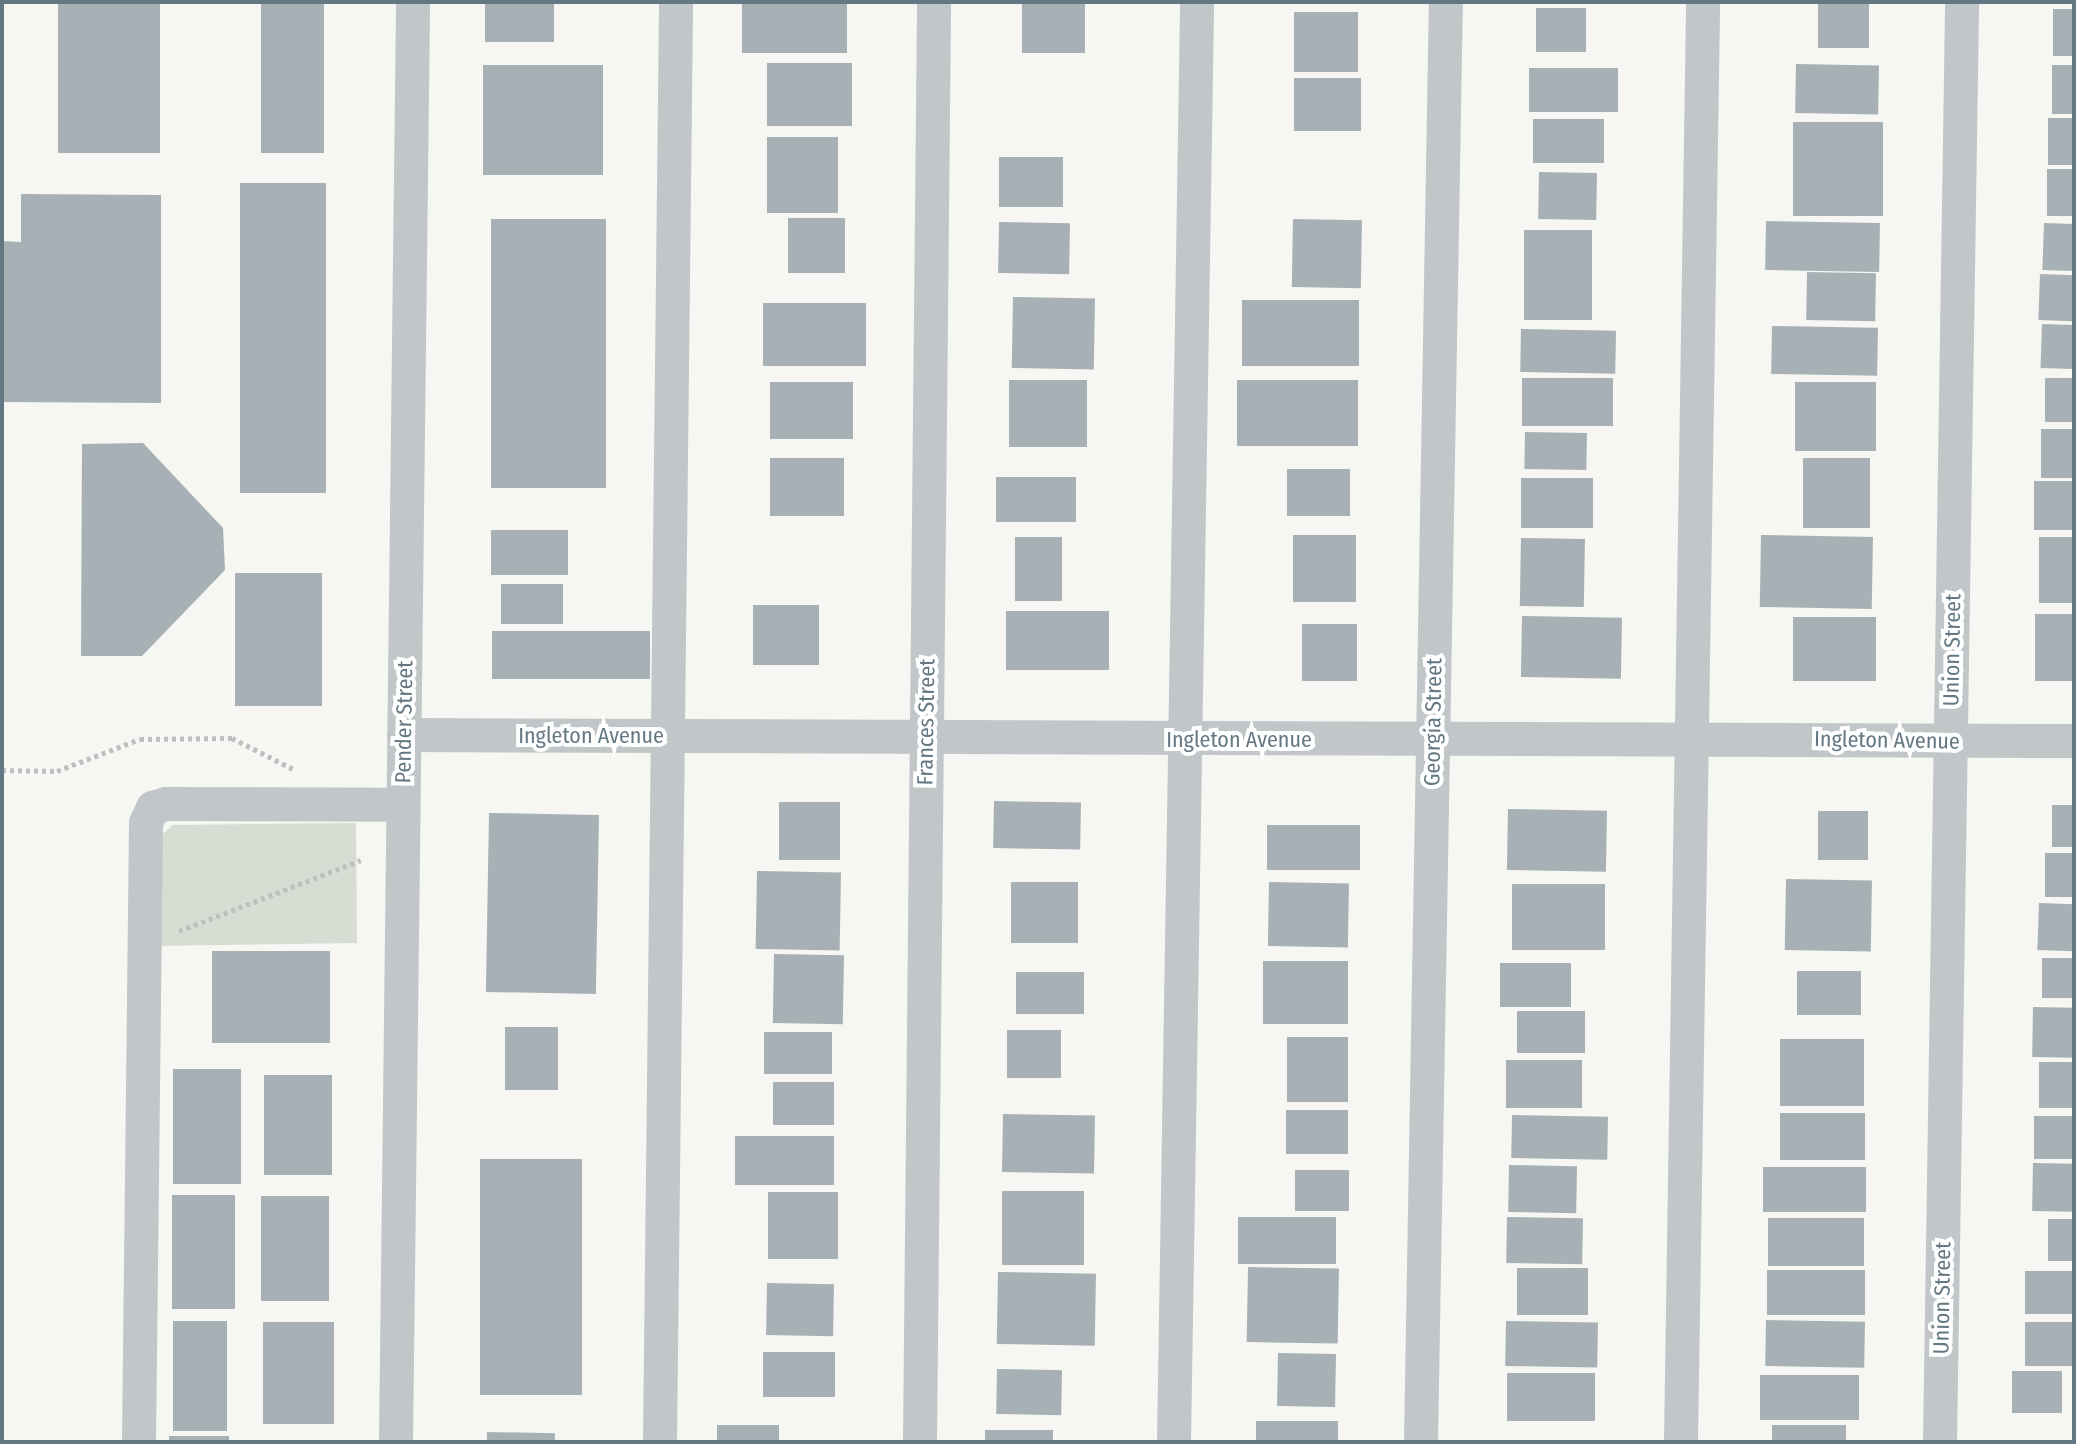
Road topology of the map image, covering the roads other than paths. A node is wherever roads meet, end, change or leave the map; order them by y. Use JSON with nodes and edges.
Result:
{"nodes":[{"id":1,"x":413,"y":2,"type":"edge"},
{"id":2,"x":676,"y":2,"type":"edge"},
{"id":3,"x":934,"y":2,"type":"edge"},
{"id":4,"x":1197,"y":2,"type":"edge"},
{"id":5,"x":1446,"y":2,"type":"edge"},
{"id":6,"x":1703,"y":2,"type":"edge"},
{"id":7,"x":1962,"y":2,"type":"edge"},
{"id":8,"x":404,"y":735,"type":"junction"},
{"id":9,"x":669,"y":736,"type":"junction"},
{"id":10,"x":1694,"y":737,"type":"junction"},
{"id":11,"x":1186,"y":739,"type":"junction"},
{"id":12,"x":926,"y":740,"type":"junction"},
{"id":13,"x":2074,"y":741,"type":"edge"},
{"id":14,"x":1433,"y":742,"type":"junction"},
{"id":15,"x":1951,"y":742,"type":"junction"},
{"id":16,"x":403,"y":805,"type":"junction"},
{"id":17,"x":139,"y":1442,"type":"edge"},
{"id":18,"x":396,"y":1442,"type":"edge"},
{"id":19,"x":660,"y":1442,"type":"edge"},
{"id":20,"x":920,"y":1442,"type":"edge"},
{"id":21,"x":1174,"y":1442,"type":"edge"},
{"id":22,"x":1421,"y":1442,"type":"edge"},
{"id":23,"x":1681,"y":1442,"type":"edge"},
{"id":24,"x":1940,"y":1442,"type":"edge"}],
"edges":[{"from":1,"to":8,"type":"street","name":"Pender Street"},
{"from":2,"to":9,"type":"street"},
{"from":3,"to":12,"type":"street","name":"Frances Street"},
{"from":4,"to":11,"type":"street"},
{"from":5,"to":14,"type":"street","name":"Georgia Street"},
{"from":6,"to":10,"type":"street"},
{"from":7,"to":15,"type":"street","name":"Union Street"},
{"from":8,"to":9,"type":"street","name":"Ingleton Avenue"},
{"from":8,"to":16,"type":"street","name":"Pender Street"},
{"from":9,"to":12,"type":"street","name":"Ingleton Avenue"},
{"from":9,"to":19,"type":"street"},
{"from":10,"to":14,"type":"street","name":"Ingleton Avenue"},
{"from":10,"to":15,"type":"street","name":"Ingleton Avenue"},
{"from":10,"to":23,"type":"street"},
{"from":11,"to":12,"type":"street","name":"Ingleton Avenue"},
{"from":11,"to":14,"type":"street","name":"Ingleton Avenue"},
{"from":11,"to":21,"type":"street"},
{"from":12,"to":20,"type":"street","name":"Frances Street"},
{"from":13,"to":15,"type":"street","name":"Ingleton Avenue"},
{"from":14,"to":22,"type":"street","name":"Georgia Street"},
{"from":15,"to":24,"type":"street","name":"Union Street"},
{"from":16,"to":17,"type":"street"},
{"from":16,"to":18,"type":"street","name":"Pender Street"}]}
